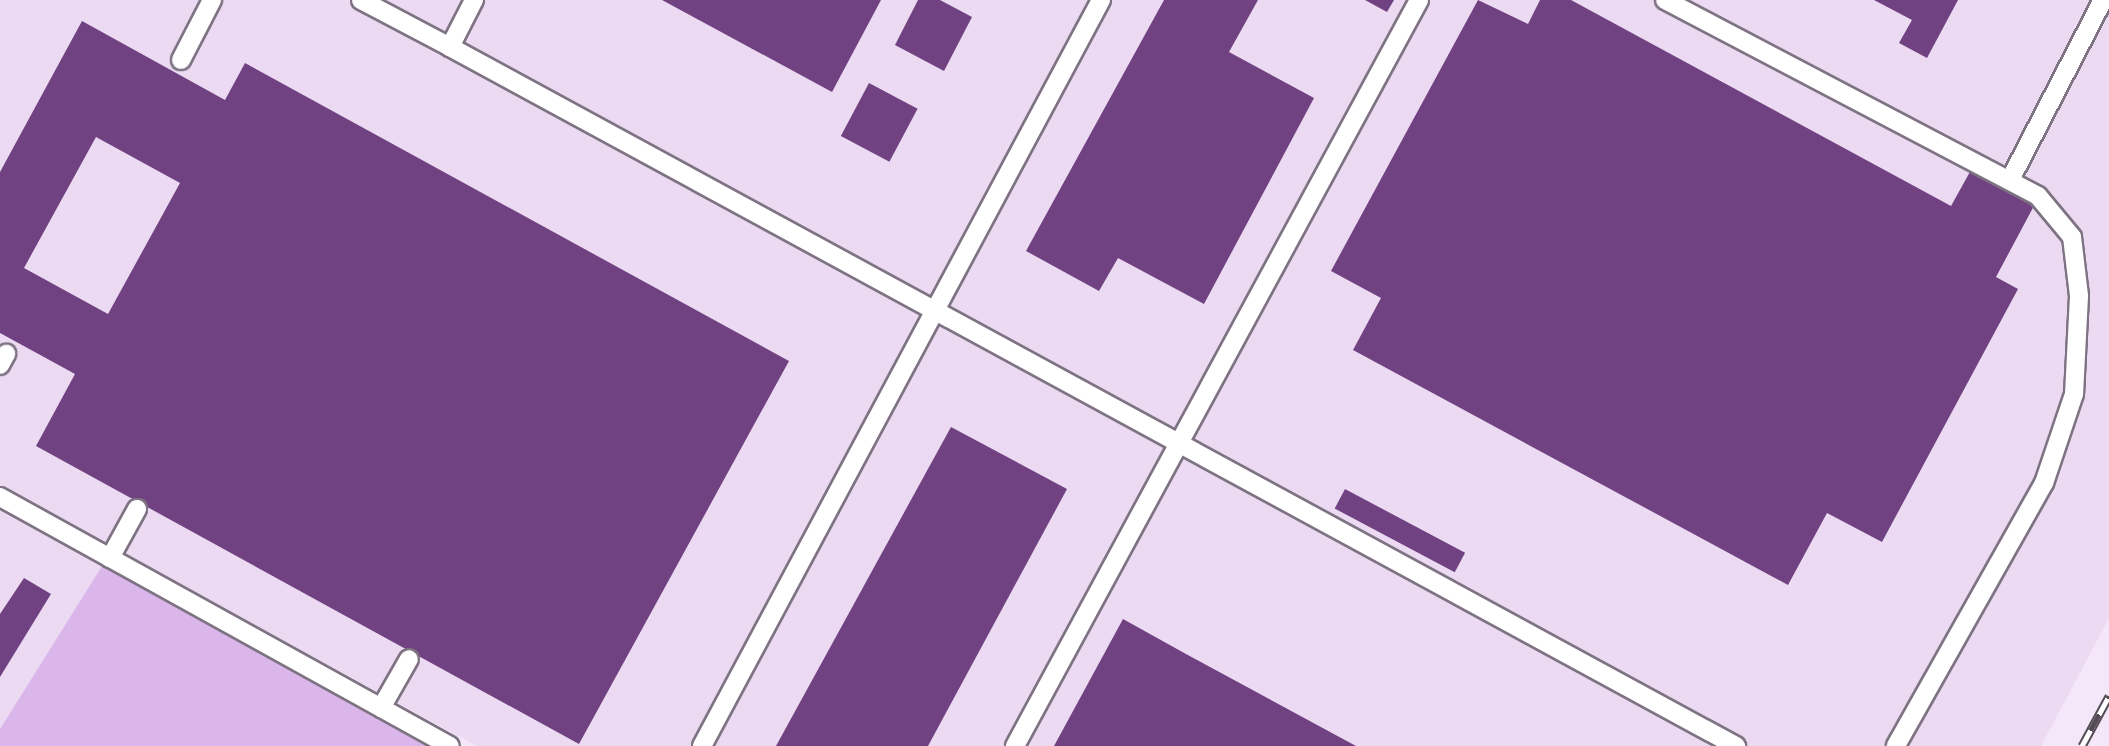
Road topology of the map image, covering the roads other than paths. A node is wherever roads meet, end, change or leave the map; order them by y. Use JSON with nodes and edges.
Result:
{"nodes":[{"id":1,"x":212,"y":0,"type":"edge"},
{"id":2,"x":361,"y":0,"type":"edge"},
{"id":3,"x":474,"y":0,"type":"edge"},
{"id":4,"x":1101,"y":0,"type":"edge"},
{"id":5,"x":1419,"y":0,"type":"edge"},
{"id":6,"x":1665,"y":0,"type":"edge"},
{"id":7,"x":2103,"y":0,"type":"edge"},
{"id":8,"x":450,"y":47,"type":"junction"},
{"id":9,"x":181,"y":60,"type":"dead end"},
{"id":10,"x":2010,"y":180,"type":"junction"},
{"id":11,"x":935,"y":311,"type":"junction"},
{"id":12,"x":1181,"y":442,"type":"junction"},
{"id":13,"x":0,"y":497,"type":"edge"},
{"id":14,"x":137,"y":509,"type":"dead end"},
{"id":15,"x":110,"y":558,"type":"junction"},
{"id":16,"x":409,"y":659,"type":"dead end"},
{"id":17,"x":381,"y":708,"type":"junction"},
{"id":18,"x":450,"y":746,"type":"edge"},
{"id":19,"x":702,"y":746,"type":"edge"},
{"id":20,"x":1015,"y":746,"type":"edge"},
{"id":21,"x":1736,"y":746,"type":"edge"},
{"id":22,"x":1896,"y":746,"type":"edge"}],
"edges":[{"from":1,"to":9,"type":"lane"},
{"from":2,"to":8,"type":"lane"},
{"from":3,"to":8,"type":"lane"},
{"from":4,"to":11,"type":"lane"},
{"from":5,"to":12,"type":"lane"},
{"from":6,"to":10,"type":"lane"},
{"from":7,"to":10,"type":"lane"},
{"from":8,"to":11,"type":"lane"},
{"from":10,"to":22,"type":"lane"},
{"from":11,"to":12,"type":"lane"},
{"from":11,"to":19,"type":"lane"},
{"from":12,"to":20,"type":"lane"},
{"from":12,"to":21,"type":"lane"},
{"from":13,"to":15,"type":"lane"},
{"from":14,"to":15,"type":"lane"},
{"from":15,"to":17,"type":"lane"},
{"from":16,"to":17,"type":"lane"},
{"from":17,"to":18,"type":"lane"}]}
